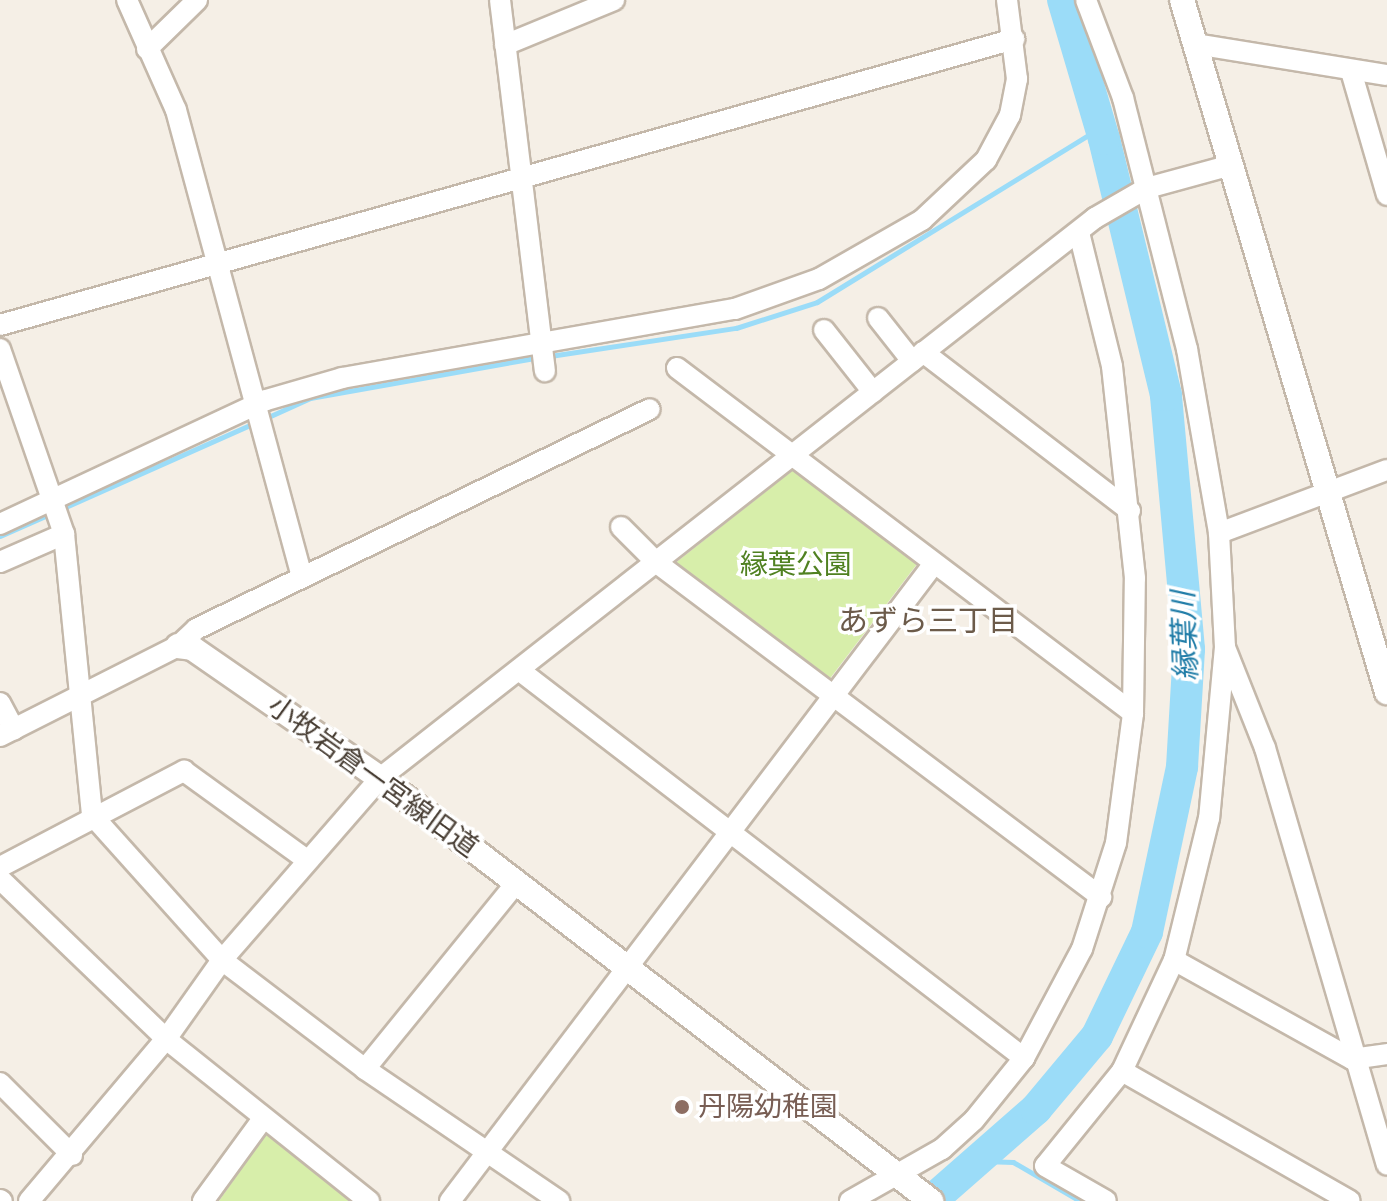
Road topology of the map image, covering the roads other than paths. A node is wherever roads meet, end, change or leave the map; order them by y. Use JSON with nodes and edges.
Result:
{"nodes":[{"id":1,"x":127,"y":0,"type":"edge"},
{"id":2,"x":197,"y":0,"type":"edge"},
{"id":3,"x":500,"y":0,"type":"edge"},
{"id":4,"x":614,"y":0,"type":"edge"},
{"id":5,"x":1007,"y":0,"type":"edge"},
{"id":6,"x":1086,"y":0,"type":"edge"},
{"id":7,"x":1182,"y":0,"type":"edge"},
{"id":8,"x":1014,"y":39,"type":"junction"},
{"id":9,"x":1195,"y":44,"type":"junction"},
{"id":10,"x":505,"y":45,"type":"junction"},
{"id":11,"x":147,"y":49,"type":"junction"},
{"id":12,"x":1351,"y":71,"type":"junction"},
{"id":13,"x":1387,"y":75,"type":"edge"},
{"id":14,"x":1231,"y":165,"type":"junction"},
{"id":15,"x":522,"y":178,"type":"junction"},
{"id":16,"x":1144,"y":189,"type":"junction"},
{"id":17,"x":1386,"y":189,"type":"edge"},
{"id":18,"x":1079,"y":233,"type":"junction"},
{"id":19,"x":214,"y":262,"type":"junction"},
{"id":20,"x":878,"y":318,"type":"dead end"},
{"id":21,"x":0,"y":325,"type":"edge"},
{"id":22,"x":824,"y":330,"type":"dead end"},
{"id":23,"x":0,"y":349,"type":"edge"},
{"id":24,"x":918,"y":357,"type":"junction"},
{"id":25,"x":542,"y":358,"type":"junction"},
{"id":26,"x":677,"y":368,"type":"dead end"},
{"id":27,"x":873,"y":392,"type":"junction"},
{"id":28,"x":650,"y":409,"type":"dead end"},
{"id":29,"x":256,"y":417,"type":"junction"},
{"id":30,"x":791,"y":458,"type":"junction"},
{"id":31,"x":1387,"y":470,"type":"edge"},
{"id":32,"x":1327,"y":490,"type":"junction"},
{"id":33,"x":52,"y":500,"type":"junction"},
{"id":34,"x":1130,"y":511,"type":"junction"},
{"id":35,"x":0,"y":524,"type":"edge"},
{"id":36,"x":621,"y":527,"type":"dead end"},
{"id":37,"x":62,"y":528,"type":"junction"},
{"id":38,"x":1219,"y":533,"type":"junction"},
{"id":39,"x":0,"y":562,"type":"edge"},
{"id":40,"x":657,"y":563,"type":"junction"},
{"id":41,"x":933,"y":565,"type":"junction"},
{"id":42,"x":302,"y":576,"type":"junction"},
{"id":43,"x":178,"y":646,"type":"junction"},
{"id":44,"x":1225,"y":647,"type":"junction"},
{"id":45,"x":519,"y":670,"type":"junction"},
{"id":46,"x":1387,"y":692,"type":"edge"},
{"id":47,"x":82,"y":694,"type":"junction"},
{"id":48,"x":832,"y":696,"type":"junction"},
{"id":49,"x":0,"y":703,"type":"edge"},
{"id":50,"x":1133,"y":713,"type":"junction"},
{"id":51,"x":7,"y":733,"type":"edge"},
{"id":52,"x":380,"y":778,"type":"junction"},
{"id":53,"x":92,"y":815,"type":"junction"},
{"id":54,"x":731,"y":835,"type":"junction"},
{"id":55,"x":307,"y":860,"type":"junction"},
{"id":56,"x":0,"y":867,"type":"edge"},
{"id":57,"x":0,"y":879,"type":"edge"},
{"id":58,"x":517,"y":882,"type":"junction"},
{"id":59,"x":1101,"y":897,"type":"junction"},
{"id":60,"x":222,"y":960,"type":"junction"},
{"id":61,"x":1174,"y":960,"type":"junction"},
{"id":62,"x":629,"y":967,"type":"junction"},
{"id":63,"x":166,"y":1039,"type":"junction"},
{"id":64,"x":1387,"y":1054,"type":"edge"},
{"id":65,"x":1024,"y":1058,"type":"junction"},
{"id":66,"x":1352,"y":1059,"type":"junction"},
{"id":67,"x":365,"y":1069,"type":"junction"},
{"id":68,"x":1122,"y":1071,"type":"junction"},
{"id":69,"x":0,"y":1083,"type":"edge"},
{"id":70,"x":262,"y":1120,"type":"junction"},
{"id":71,"x":72,"y":1155,"type":"junction"},
{"id":72,"x":487,"y":1155,"type":"junction"},
{"id":73,"x":1387,"y":1165,"type":"edge"},
{"id":74,"x":915,"y":1187,"type":"edge"},
{"id":75,"x":29,"y":1201,"type":"edge"},
{"id":76,"x":203,"y":1201,"type":"edge"},
{"id":77,"x":369,"y":1201,"type":"edge"},
{"id":78,"x":450,"y":1201,"type":"edge"},
{"id":79,"x":559,"y":1201,"type":"edge"},
{"id":80,"x":850,"y":1201,"type":"edge"},
{"id":81,"x":1106,"y":1201,"type":"edge"},
{"id":82,"x":1350,"y":1201,"type":"edge"}],
"edges":[{"from":1,"to":11,"type":"street"},
{"from":2,"to":11,"type":"street"},
{"from":3,"to":10,"type":"street"},
{"from":4,"to":10,"type":"street"},
{"from":5,"to":8,"type":"street"},
{"from":6,"to":16,"type":"street"},
{"from":7,"to":9,"type":"street"},
{"from":8,"to":15,"type":"street"},
{"from":8,"to":25,"type":"street"},
{"from":9,"to":12,"type":"street"},
{"from":9,"to":14,"type":"street"},
{"from":10,"to":15,"type":"street"},
{"from":11,"to":19,"type":"street"},
{"from":12,"to":13,"type":"street"},
{"from":12,"to":17,"type":"street"},
{"from":14,"to":16,"type":"street"},
{"from":14,"to":32,"type":"street"},
{"from":15,"to":19,"type":"street"},
{"from":15,"to":25,"type":"street"},
{"from":16,"to":18,"type":"street"},
{"from":16,"to":38,"type":"street"},
{"from":18,"to":24,"type":"street"},
{"from":18,"to":34,"type":"street"},
{"from":19,"to":21,"type":"street"},
{"from":19,"to":29,"type":"street"},
{"from":20,"to":24,"type":"street"},
{"from":22,"to":27,"type":"street"},
{"from":23,"to":33,"type":"street"},
{"from":24,"to":27,"type":"street"},
{"from":24,"to":34,"type":"street"},
{"from":25,"to":29,"type":"street"},
{"from":26,"to":30,"type":"street"},
{"from":27,"to":30,"type":"street"},
{"from":28,"to":42,"type":"street"},
{"from":29,"to":33,"type":"street"},
{"from":29,"to":42,"type":"street"},
{"from":30,"to":40,"type":"street"},
{"from":30,"to":41,"type":"street"},
{"from":31,"to":32,"type":"street"},
{"from":32,"to":38,"type":"street"},
{"from":32,"to":46,"type":"street"},
{"from":33,"to":35,"type":"street"},
{"from":33,"to":37,"type":"street"},
{"from":34,"to":50,"type":"street"},
{"from":36,"to":40,"type":"street"},
{"from":37,"to":39,"type":"street"},
{"from":37,"to":47,"type":"street"},
{"from":38,"to":44,"type":"street"},
{"from":40,"to":45,"type":"street"},
{"from":40,"to":48,"type":"street"},
{"from":41,"to":48,"type":"street"},
{"from":41,"to":50,"type":"street"},
{"from":42,"to":43,"type":"street"},
{"from":43,"to":47,"type":"street"},
{"from":43,"to":52,"type":"street","name":"小牧岩倉一宮線旧道"},
{"from":44,"to":61,"type":"street"},
{"from":44,"to":66,"type":"street"},
{"from":45,"to":52,"type":"street"},
{"from":45,"to":54,"type":"street"},
{"from":47,"to":51,"type":"street"},
{"from":47,"to":53,"type":"street"},
{"from":48,"to":54,"type":"street"},
{"from":48,"to":59,"type":"street"},
{"from":49,"to":51,"type":"street"},
{"from":50,"to":59,"type":"street"},
{"from":52,"to":55,"type":"street"},
{"from":52,"to":58,"type":"street","name":"小牧岩倉一宮線旧道"},
{"from":53,"to":55,"type":"street"},
{"from":53,"to":56,"type":"street"},
{"from":53,"to":60,"type":"street"},
{"from":54,"to":62,"type":"street"},
{"from":54,"to":65,"type":"street"},
{"from":55,"to":60,"type":"street"},
{"from":57,"to":63,"type":"street"},
{"from":58,"to":62,"type":"street","name":"小牧岩倉一宮線旧道"},
{"from":58,"to":67,"type":"street"},
{"from":59,"to":65,"type":"street"},
{"from":60,"to":63,"type":"street"},
{"from":60,"to":67,"type":"street"},
{"from":61,"to":66,"type":"street"},
{"from":61,"to":68,"type":"street"},
{"from":62,"to":72,"type":"street"},
{"from":62,"to":74,"type":"street","name":"小牧岩倉一宮線旧道"},
{"from":63,"to":70,"type":"street"},
{"from":63,"to":71,"type":"street"},
{"from":64,"to":66,"type":"street"},
{"from":65,"to":74,"type":"street"},
{"from":66,"to":73,"type":"street"},
{"from":67,"to":72,"type":"street"},
{"from":68,"to":81,"type":"street"},
{"from":68,"to":82,"type":"street"},
{"from":69,"to":71,"type":"street"},
{"from":70,"to":76,"type":"street"},
{"from":70,"to":77,"type":"street"},
{"from":71,"to":75,"type":"street"},
{"from":72,"to":78,"type":"street"},
{"from":72,"to":79,"type":"street"},
{"from":74,"to":80,"type":"street"}]}
